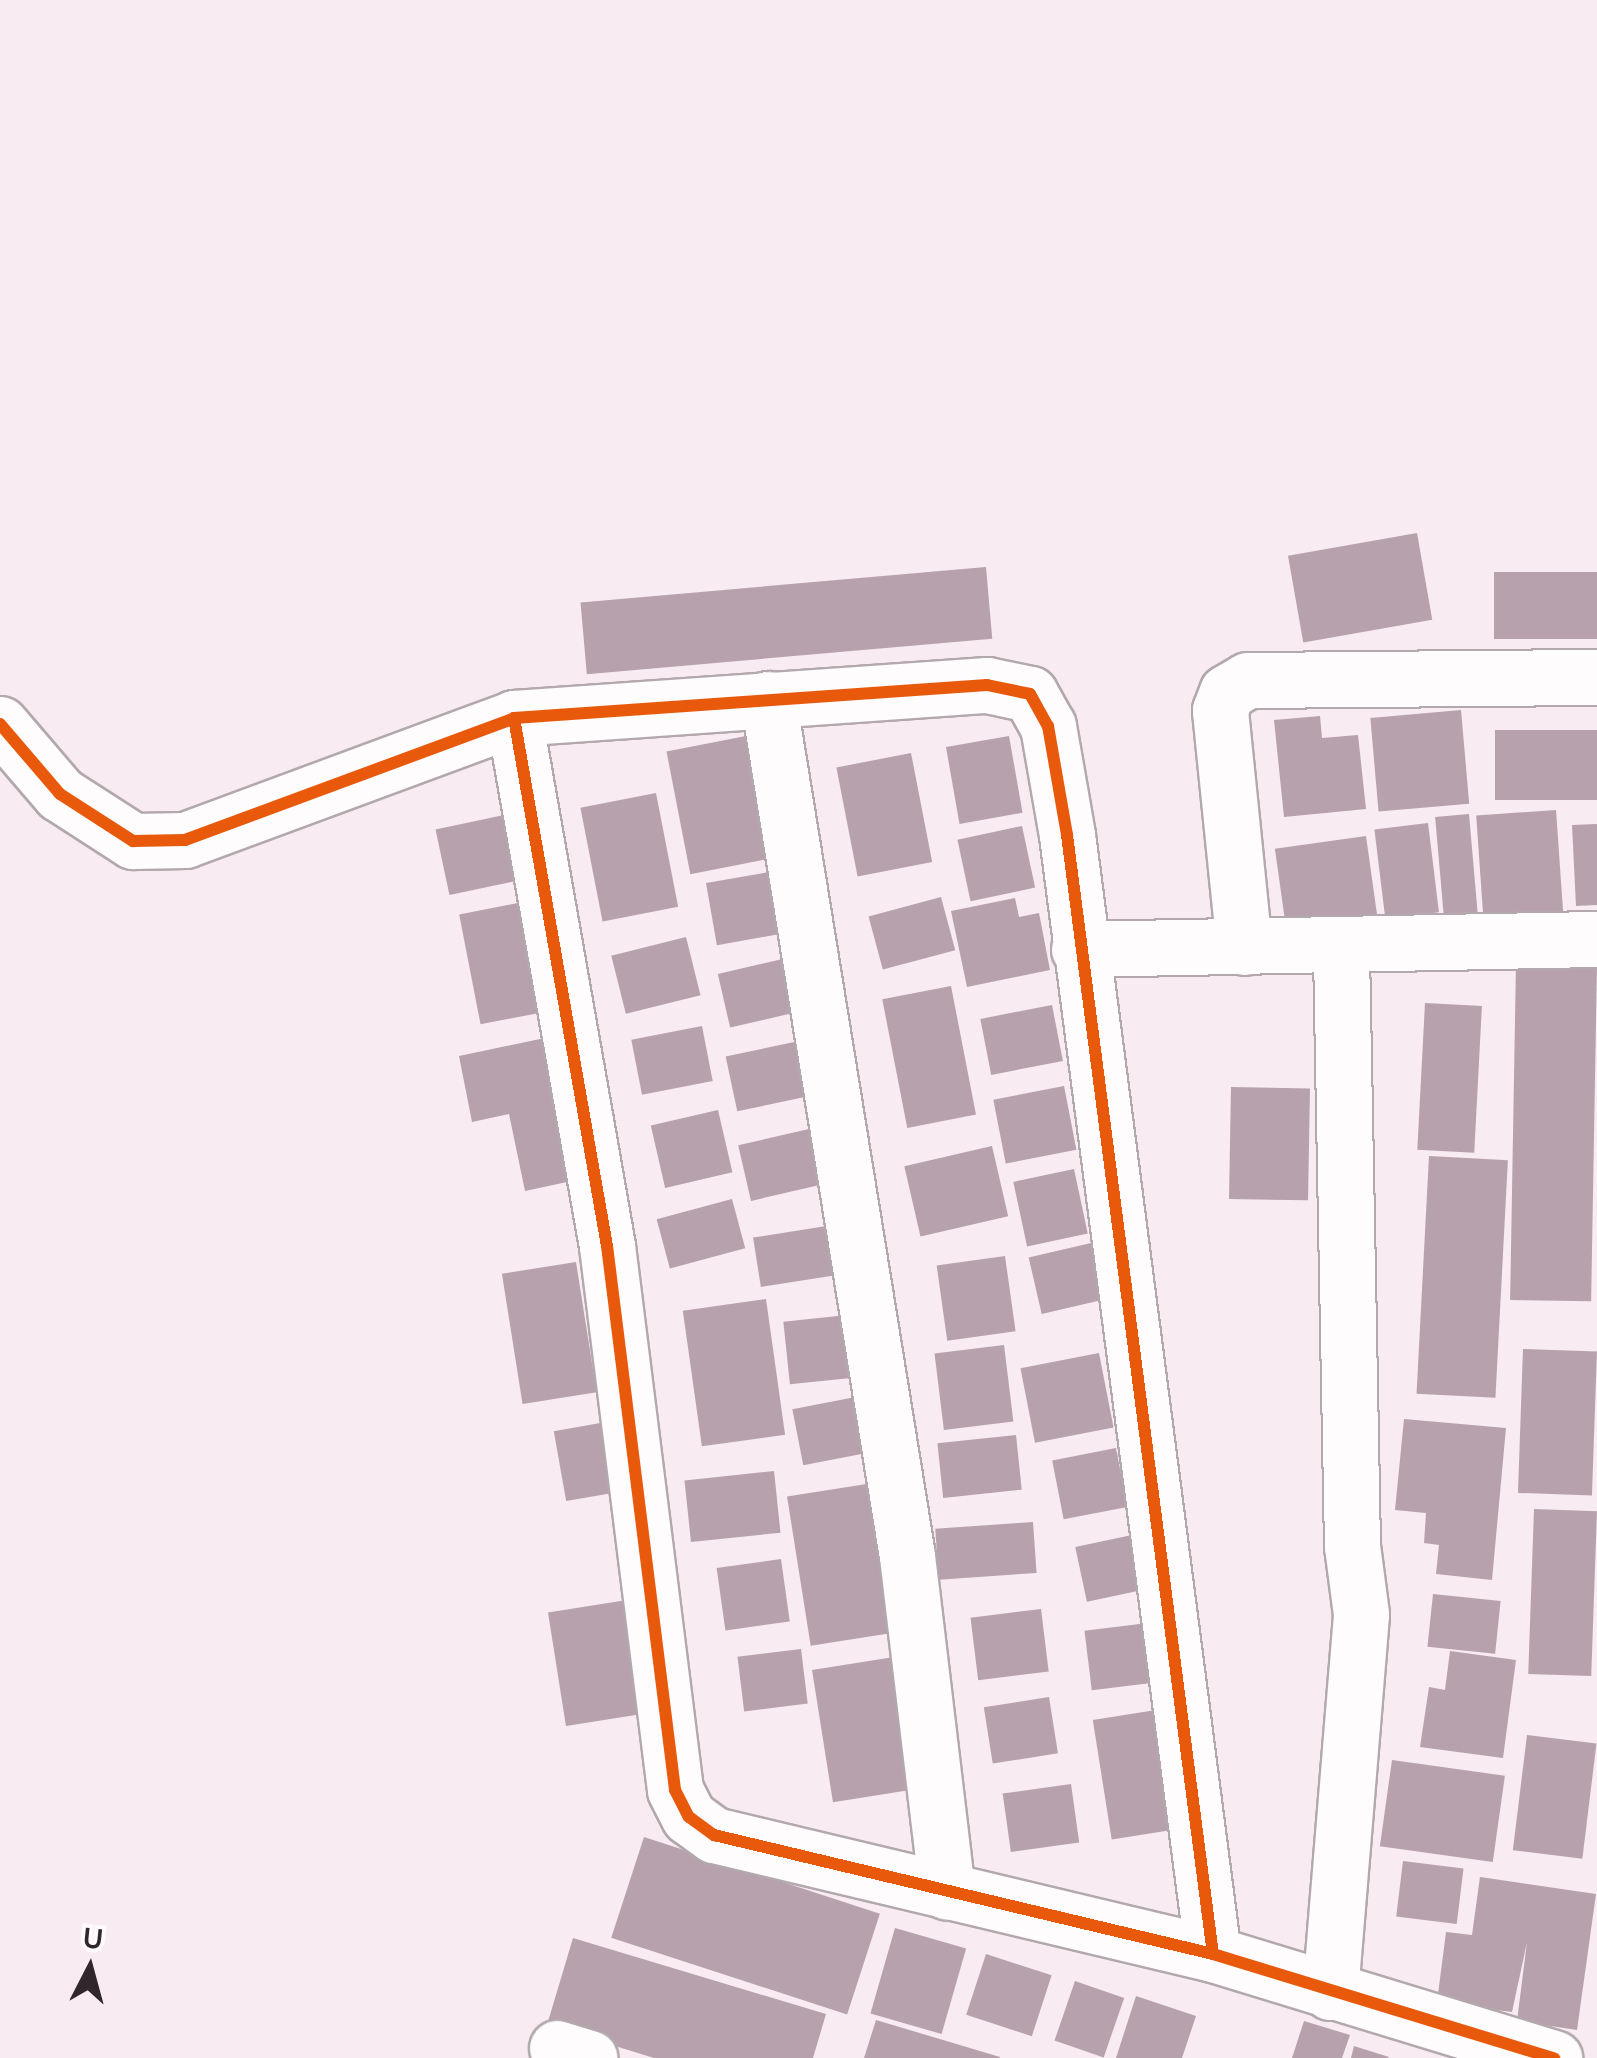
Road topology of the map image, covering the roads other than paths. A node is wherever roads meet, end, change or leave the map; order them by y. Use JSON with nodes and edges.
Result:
{"nodes":[{"id":1,"x":1597,"y":677,"type":"edge"},
{"id":2,"x":768,"y":699,"type":"junction"},
{"id":3,"x":514,"y":718,"type":"junction"},
{"id":4,"x":0,"y":724,"type":"edge"},
{"id":5,"x":1597,"y":939,"type":"edge"},
{"id":6,"x":1244,"y":947,"type":"junction"},
{"id":7,"x":1079,"y":948,"type":"junction"},
{"id":8,"x":1342,"y":950,"type":"junction"},
{"id":9,"x":947,"y":1892,"type":"junction"},
{"id":10,"x":1213,"y":1954,"type":"junction"},
{"id":11,"x":1330,"y":1992,"type":"junction"},
{"id":12,"x":1554,"y":2058,"type":"edge"}],
"edges":[{"from":1,"to":6,"type":"street"},
{"from":2,"to":3,"type":"street"},
{"from":2,"to":7,"type":"street"},
{"from":2,"to":9,"type":"street"},
{"from":3,"to":4,"type":"street"},
{"from":3,"to":9,"type":"street"},
{"from":5,"to":8,"type":"street"},
{"from":6,"to":7,"type":"street"},
{"from":6,"to":8,"type":"street"},
{"from":7,"to":10,"type":"street"},
{"from":8,"to":11,"type":"street"},
{"from":9,"to":10,"type":"street"},
{"from":10,"to":11,"type":"street"},
{"from":11,"to":12,"type":"street"}]}
